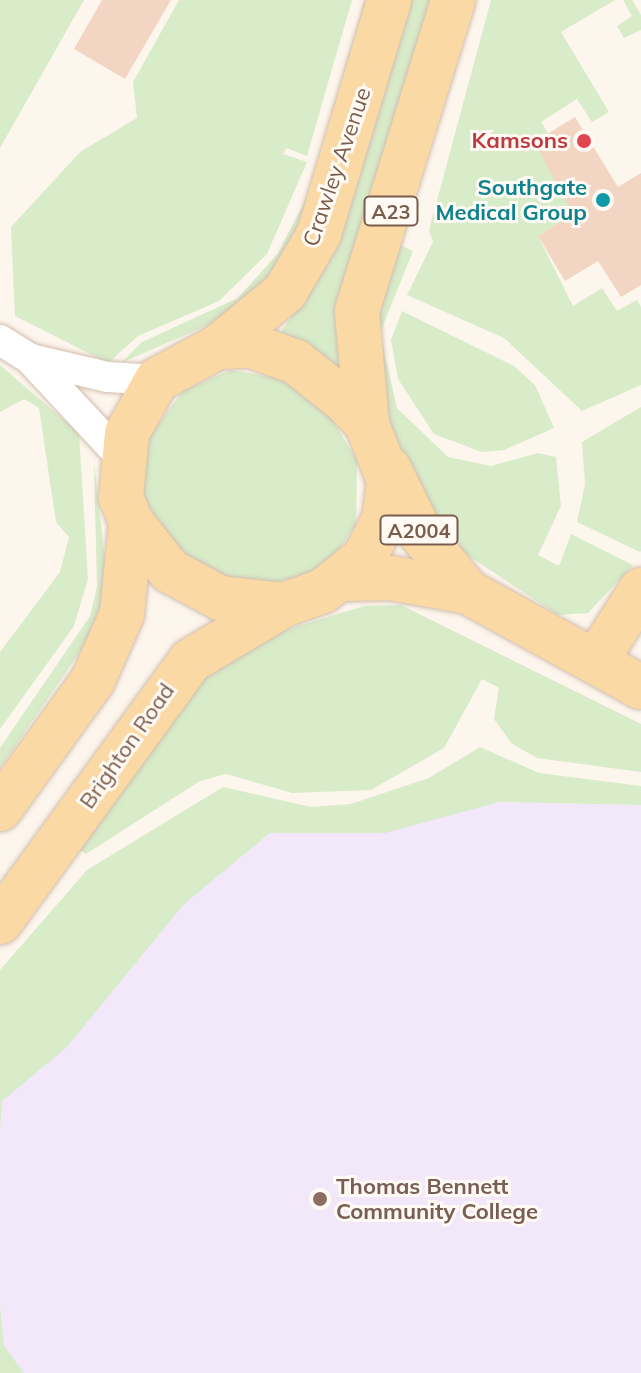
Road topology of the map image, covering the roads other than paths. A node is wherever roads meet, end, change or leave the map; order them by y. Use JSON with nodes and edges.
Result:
{"nodes":[{"id":1,"x":389,"y":0,"type":"edge"},
{"id":2,"x":453,"y":0,"type":"edge"},
{"id":3,"x":0,"y":340,"type":"edge"},
{"id":4,"x":218,"y":347,"type":"junction"},
{"id":5,"x":29,"y":358,"type":"junction"},
{"id":6,"x":157,"y":380,"type":"junction"},
{"id":7,"x":376,"y":442,"type":"junction"},
{"id":8,"x":120,"y":456,"type":"junction"},
{"id":9,"x":131,"y":522,"type":"junction"},
{"id":10,"x":342,"y":579,"type":"junction"},
{"id":11,"x":641,"y":590,"type":"edge"},
{"id":12,"x":468,"y":592,"type":"junction"},
{"id":13,"x":284,"y":605,"type":"junction"},
{"id":14,"x":596,"y":661,"type":"junction"},
{"id":15,"x":641,"y":687,"type":"edge"},
{"id":16,"x":0,"y":809,"type":"edge"},
{"id":17,"x":0,"y":922,"type":"edge"}],
"edges":[{"from":1,"to":4,"type":"main road","name":"Crawley Avenue","number":"A23"},
{"from":2,"to":7,"type":"main road","number":"A23"},
{"from":3,"to":5,"type":"street"},
{"from":4,"to":6,"type":"main road"},
{"from":4,"to":7,"type":"main road"},
{"from":5,"to":6,"type":"street"},
{"from":5,"to":8,"type":"street"},
{"from":6,"to":8,"type":"main road"},
{"from":7,"to":10,"type":"main road"},
{"from":7,"to":12,"type":"main road","number":"A2004"},
{"from":8,"to":9,"type":"main road"},
{"from":9,"to":13,"type":"main road"},
{"from":9,"to":16,"type":"main road"},
{"from":10,"to":12,"type":"main road","number":"A2004"},
{"from":10,"to":13,"type":"main road"},
{"from":11,"to":14,"type":"main road"},
{"from":12,"to":14,"type":"main road","number":"A2004"},
{"from":13,"to":17,"type":"main road","name":"Brighton Road"},
{"from":14,"to":15,"type":"main road","number":"A2004"}]}
